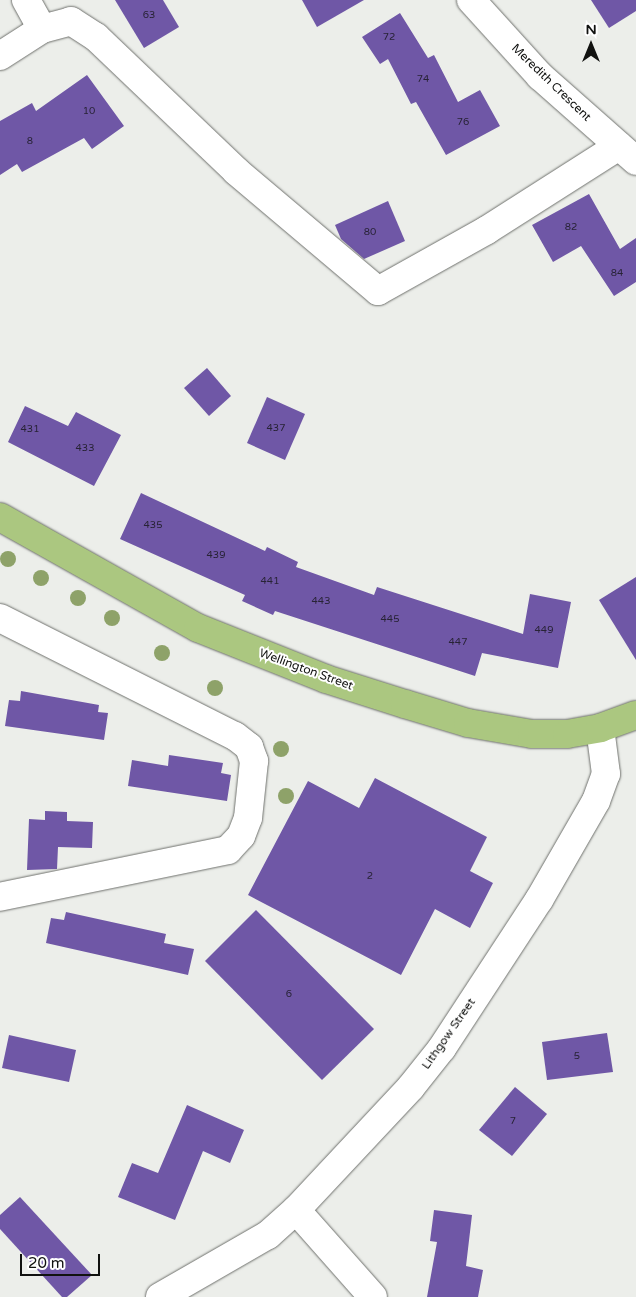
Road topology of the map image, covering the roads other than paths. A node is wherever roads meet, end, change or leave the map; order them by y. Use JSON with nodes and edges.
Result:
{"nodes":[{"id":1,"x":471,"y":0,"type":"edge"},
{"id":2,"x":30,"y":1,"type":"edge"},
{"id":3,"x":42,"y":30,"type":"junction"},
{"id":4,"x":0,"y":56,"type":"edge"},
{"id":5,"x":627,"y":154,"type":"edge"},
{"id":6,"x":0,"y":517,"type":"edge"},
{"id":7,"x":0,"y":618,"type":"edge"},
{"id":8,"x":636,"y":716,"type":"edge"},
{"id":9,"x":600,"y":728,"type":"junction"},
{"id":10,"x":0,"y":898,"type":"edge"},
{"id":11,"x":296,"y":1210,"type":"junction"},
{"id":12,"x":160,"y":1297,"type":"edge"},
{"id":13,"x":373,"y":1297,"type":"edge"}],
"edges":[{"from":1,"to":5,"type":"street","name":"Meredith Crescent"},
{"from":2,"to":3,"type":"street"},
{"from":3,"to":4,"type":"street"},
{"from":3,"to":5,"type":"street"},
{"from":6,"to":9,"type":"main road","name":"Wellington Street"},
{"from":7,"to":10,"type":"street"},
{"from":8,"to":9,"type":"main road","name":"Wellington Street"},
{"from":9,"to":11,"type":"street","name":"Lithgow Street"},
{"from":11,"to":12,"type":"street","name":"Lithgow Street"},
{"from":11,"to":13,"type":"street"}]}
